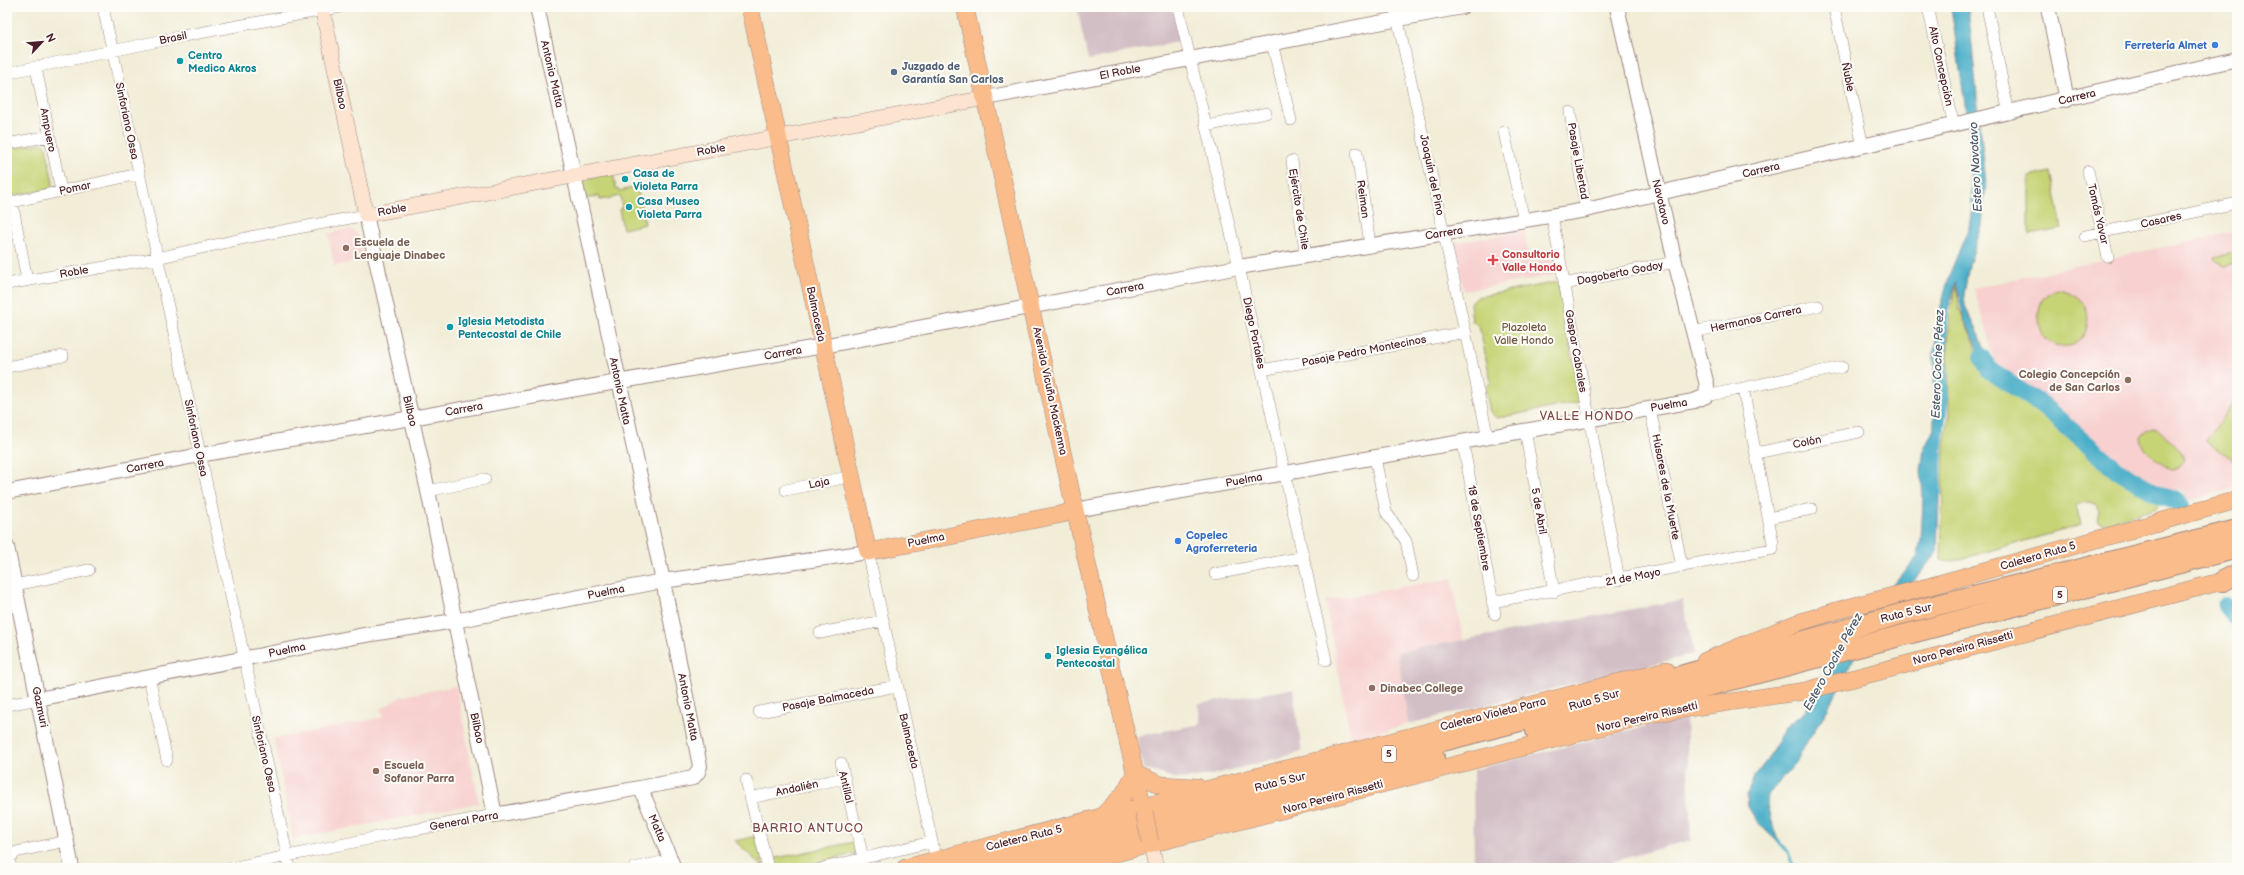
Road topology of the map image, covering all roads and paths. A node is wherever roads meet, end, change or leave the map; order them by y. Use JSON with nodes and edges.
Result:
{"nodes":[{"id":1,"x":103,"y":7,"type":"edge"},
{"id":2,"x":340,"y":7,"type":"edge"},
{"id":3,"x":537,"y":7,"type":"edge"},
{"id":4,"x":750,"y":7,"type":"edge"},
{"id":5,"x":965,"y":7,"type":"edge"},
{"id":6,"x":1178,"y":7,"type":"edge"},
{"id":7,"x":1462,"y":7,"type":"edge"},
{"id":8,"x":1617,"y":7,"type":"edge"},
{"id":9,"x":1834,"y":7,"type":"edge"},
{"id":10,"x":1928,"y":7,"type":"edge"},
{"id":11,"x":1986,"y":7,"type":"edge"},
{"id":12,"x":2048,"y":7,"type":"edge"},
{"id":13,"x":322,"y":9,"type":"edge"},
{"id":14,"x":1397,"y":13,"type":"edge"},
{"id":15,"x":1272,"y":43,"type":"junction"},
{"id":16,"x":112,"y":51,"type":"junction"},
{"id":17,"x":1189,"y":58,"type":"junction"},
{"id":18,"x":2237,"y":59,"type":"edge"},
{"id":19,"x":36,"y":68,"type":"junction"},
{"id":20,"x":7,"y":73,"type":"edge"},
{"id":21,"x":986,"y":98,"type":"junction"},
{"id":22,"x":2067,"y":100,"type":"junction"},
{"id":23,"x":1570,"y":112,"type":"dead end"},
{"id":24,"x":1266,"y":113,"type":"dead end"},
{"id":25,"x":2009,"y":114,"type":"junction"},
{"id":26,"x":1291,"y":120,"type":"dead end"},
{"id":27,"x":1958,"y":125,"type":"junction"},
{"id":28,"x":1207,"y":126,"type":"junction"},
{"id":29,"x":1504,"y":132,"type":"dead end"},
{"id":30,"x":50,"y":136,"type":"junction"},
{"id":31,"x":778,"y":138,"type":"junction"},
{"id":32,"x":7,"y":144,"type":"edge"},
{"id":33,"x":1863,"y":147,"type":"junction"},
{"id":34,"x":1357,"y":153,"type":"dead end"},
{"id":35,"x":1292,"y":161,"type":"dead end"},
{"id":36,"x":2088,"y":171,"type":"dead end"},
{"id":37,"x":138,"y":174,"type":"junction"},
{"id":38,"x":574,"y":175,"type":"junction"},
{"id":39,"x":61,"y":191,"type":"junction"},
{"id":40,"x":1659,"y":192,"type":"junction"},
{"id":41,"x":2237,"y":203,"type":"edge"},
{"id":42,"x":1586,"y":210,"type":"junction"},
{"id":43,"x":366,"y":215,"type":"junction"},
{"id":44,"x":1552,"y":216,"type":"junction"},
{"id":45,"x":1524,"y":220,"type":"junction"},
{"id":46,"x":1445,"y":233,"type":"junction"},
{"id":47,"x":2103,"y":233,"type":"junction"},
{"id":48,"x":2085,"y":236,"type":"dead end"},
{"id":49,"x":1370,"y":245,"type":"junction"},
{"id":50,"x":2108,"y":256,"type":"dead end"},
{"id":51,"x":1306,"y":257,"type":"junction"},
{"id":52,"x":157,"y":258,"type":"junction"},
{"id":53,"x":1675,"y":262,"type":"junction"},
{"id":54,"x":1240,"y":267,"type":"junction"},
{"id":55,"x":27,"y":280,"type":"junction"},
{"id":56,"x":7,"y":284,"type":"edge"},
{"id":57,"x":1564,"y":284,"type":"junction"},
{"id":58,"x":1818,"y":306,"type":"dead end"},
{"id":59,"x":1032,"y":307,"type":"junction"},
{"id":60,"x":1466,"y":332,"type":"junction"},
{"id":61,"x":1693,"y":332,"type":"junction"},
{"id":62,"x":823,"y":346,"type":"junction"},
{"id":63,"x":64,"y":356,"type":"dead end"},
{"id":64,"x":7,"y":367,"type":"edge"},
{"id":65,"x":1842,"y":367,"type":"dead end"},
{"id":66,"x":1262,"y":370,"type":"junction"},
{"id":67,"x":618,"y":382,"type":"junction"},
{"id":68,"x":1742,"y":388,"type":"junction"},
{"id":69,"x":1706,"y":396,"type":"junction"},
{"id":70,"x":1650,"y":408,"type":"junction"},
{"id":71,"x":411,"y":418,"type":"junction"},
{"id":72,"x":1588,"y":419,"type":"junction"},
{"id":73,"x":1525,"y":430,"type":"junction"},
{"id":74,"x":1859,"y":432,"type":"dead end"},
{"id":75,"x":1488,"y":438,"type":"junction"},
{"id":76,"x":1463,"y":442,"type":"junction"},
{"id":77,"x":1756,"y":453,"type":"junction"},
{"id":78,"x":200,"y":455,"type":"junction"},
{"id":79,"x":1375,"y":458,"type":"junction"},
{"id":80,"x":1285,"y":473,"type":"junction"},
{"id":81,"x":852,"y":476,"type":"junction"},
{"id":82,"x":485,"y":479,"type":"dead end"},
{"id":83,"x":786,"y":490,"type":"dead end"},
{"id":84,"x":428,"y":491,"type":"junction"},
{"id":85,"x":7,"y":492,"type":"edge"},
{"id":86,"x":2237,"y":500,"type":"edge"},
{"id":87,"x":1075,"y":510,"type":"junction"},
{"id":88,"x":1812,"y":510,"type":"dead end"},
{"id":89,"x":1768,"y":518,"type":"junction"},
{"id":90,"x":2237,"y":530,"type":"edge"},
{"id":91,"x":7,"y":547,"type":"edge"},
{"id":92,"x":2237,"y":548,"type":"edge"},
{"id":93,"x":868,"y":552,"type":"junction"},
{"id":94,"x":1304,"y":557,"type":"junction"},
{"id":95,"x":1682,"y":567,"type":"junction"},
{"id":96,"x":88,"y":570,"type":"dead end"},
{"id":97,"x":1215,"y":574,"type":"dead end"},
{"id":98,"x":1412,"y":576,"type":"dead end"},
{"id":99,"x":2232,"y":577,"type":"edge"},
{"id":100,"x":1619,"y":580,"type":"junction"},
{"id":101,"x":663,"y":581,"type":"junction"},
{"id":102,"x":15,"y":585,"type":"junction"},
{"id":103,"x":1554,"y":592,"type":"junction"},
{"id":104,"x":1492,"y":602,"type":"junction"},
{"id":105,"x":1839,"y":610,"type":"joint"},
{"id":106,"x":1494,"y":614,"type":"dead end"},
{"id":107,"x":454,"y":620,"type":"junction"},
{"id":108,"x":883,"y":621,"type":"junction"},
{"id":109,"x":820,"y":633,"type":"dead end"},
{"id":110,"x":243,"y":658,"type":"junction"},
{"id":111,"x":1326,"y":660,"type":"dead end"},
{"id":112,"x":149,"y":676,"type":"junction"},
{"id":113,"x":897,"y":686,"type":"junction"},
{"id":114,"x":38,"y":699,"type":"junction"},
{"id":115,"x":7,"y":705,"type":"edge"},
{"id":116,"x":759,"y":712,"type":"dead end"},
{"id":117,"x":167,"y":760,"type":"dead end"},
{"id":118,"x":841,"y":763,"type":"dead end"},
{"id":119,"x":697,"y":774,"type":"joint"},
{"id":120,"x":1135,"y":774,"type":"junction"},
{"id":121,"x":844,"y":778,"type":"junction"},
{"id":122,"x":746,"y":780,"type":"dead end"},
{"id":123,"x":1216,"y":787,"type":"junction"},
{"id":124,"x":641,"y":789,"type":"junction"},
{"id":125,"x":750,"y":798,"type":"junction"},
{"id":126,"x":1144,"y":809,"type":"junction"},
{"id":127,"x":495,"y":815,"type":"junction"},
{"id":128,"x":1099,"y":819,"type":"junction"},
{"id":129,"x":66,"y":840,"type":"junction"},
{"id":130,"x":931,"y":842,"type":"junction"},
{"id":131,"x":1151,"y":843,"type":"junction"},
{"id":132,"x":287,"y":856,"type":"junction"},
{"id":133,"x":863,"y":858,"type":"junction"},
{"id":134,"x":672,"y":864,"type":"edge"},
{"id":135,"x":943,"y":864,"type":"edge"},
{"id":136,"x":10,"y":867,"type":"edge"},
{"id":137,"x":72,"y":868,"type":"edge"},
{"id":138,"x":231,"y":868,"type":"edge"},
{"id":139,"x":290,"y":868,"type":"edge"},
{"id":140,"x":634,"y":868,"type":"edge"},
{"id":141,"x":768,"y":868,"type":"edge"},
{"id":142,"x":823,"y":868,"type":"edge"},
{"id":143,"x":905,"y":868,"type":"edge"},
{"id":144,"x":1010,"y":868,"type":"edge"},
{"id":145,"x":1060,"y":868,"type":"edge"},
{"id":146,"x":1156,"y":868,"type":"edge"}],
"edges":[{"from":1,"to":16,"type":"street","name":"Sinforiano Ossa"},
{"from":2,"to":13,"type":"street","name":"Brasil"},
{"from":3,"to":38,"type":"street","name":"Antonio Matta"},
{"from":4,"to":31,"type":"main road","name":"Balmaceda"},
{"from":5,"to":21,"type":"main road","name":"Avenida Vicuña Mackenna"},
{"from":6,"to":17,"type":"street","name":"Diego Portales"},
{"from":7,"to":14,"type":"street","name":"El Roble"},
{"from":8,"to":40,"type":"street","name":"Navotavo"},
{"from":9,"to":33,"type":"street","name":"Ñuble"},
{"from":10,"to":27,"type":"street","name":"Alto Concepción"},
{"from":11,"to":25,"type":"street"},
{"from":12,"to":22,"type":"street"},
{"from":13,"to":16,"type":"street","name":"Brasil"},
{"from":13,"to":43,"type":"main road","name":"Bilbao"},
{"from":14,"to":15,"type":"street","name":"El Roble"},
{"from":14,"to":46,"type":"street","name":"Joaquín del Pino"},
{"from":15,"to":17,"type":"street","name":"El Roble"},
{"from":15,"to":26,"type":"street"},
{"from":16,"to":19,"type":"street","name":"Brasil"},
{"from":16,"to":37,"type":"street","name":"Sinforiano Ossa"},
{"from":17,"to":21,"type":"street","name":"El Roble"},
{"from":17,"to":28,"type":"street","name":"Diego Portales"},
{"from":18,"to":22,"type":"street","name":"Carrera"},
{"from":19,"to":20,"type":"street","name":"Brasil"},
{"from":19,"to":30,"type":"street","name":"Ampuero"},
{"from":21,"to":31,"type":"main road","name":"El Roble"},
{"from":21,"to":59,"type":"main road","name":"Avenida Vicuña Mackenna"},
{"from":22,"to":25,"type":"street","name":"Carrera"},
{"from":23,"to":42,"type":"street","name":"Pasaje Libertad"},
{"from":24,"to":28,"type":"street"},
{"from":25,"to":27,"type":"street","name":"Carrera"},
{"from":27,"to":33,"type":"street","name":"Carrera"},
{"from":28,"to":54,"type":"street","name":"Diego Portales"},
{"from":29,"to":45,"type":"street"},
{"from":30,"to":32,"type":"street"},
{"from":30,"to":39,"type":"street","name":"Ampuero"},
{"from":31,"to":38,"type":"main road","name":"Roble"},
{"from":31,"to":62,"type":"main road","name":"Balmaceda"},
{"from":33,"to":40,"type":"street","name":"Carrera"},
{"from":34,"to":49,"type":"street","name":"Reiman"},
{"from":35,"to":51,"type":"street","name":"Ejército de Chile"},
{"from":36,"to":47,"type":"street","name":"Tomás Yavar"},
{"from":37,"to":39,"type":"street","name":"Pomar"},
{"from":37,"to":52,"type":"street","name":"Sinforiano Ossa"},
{"from":38,"to":43,"type":"main road","name":"Roble"},
{"from":38,"to":67,"type":"street","name":"Antonio Matta"},
{"from":39,"to":55,"type":"street","name":"Pomar"},
{"from":40,"to":42,"type":"street","name":"Carrera"},
{"from":40,"to":53,"type":"street","name":"Navotavo"},
{"from":41,"to":47,"type":"street","name":"Casares"},
{"from":42,"to":44,"type":"street","name":"Carrera"},
{"from":43,"to":52,"type":"street","name":"Roble"},
{"from":43,"to":71,"type":"street","name":"Bilbao"},
{"from":44,"to":45,"type":"street","name":"Carrera"},
{"from":44,"to":57,"type":"street","name":"Gaspar Cabrales"},
{"from":45,"to":46,"type":"street","name":"Carrera"},
{"from":46,"to":49,"type":"street","name":"Carrera"},
{"from":46,"to":60,"type":"street","name":"Joaquín del Pino"},
{"from":47,"to":48,"type":"street","name":"Casares"},
{"from":47,"to":50,"type":"street","name":"Tomás Yavar"},
{"from":49,"to":51,"type":"street","name":"Carrera"},
{"from":51,"to":54,"type":"street","name":"Carrera"},
{"from":52,"to":55,"type":"street","name":"Roble"},
{"from":52,"to":78,"type":"street","name":"Sinforiano Ossa"},
{"from":53,"to":57,"type":"street","name":"Dagoberto Godoy"},
{"from":53,"to":61,"type":"street","name":"Navotavo"},
{"from":54,"to":59,"type":"street","name":"Carrera"},
{"from":54,"to":66,"type":"street","name":"Diego Portales"},
{"from":55,"to":56,"type":"street","name":"Roble"},
{"from":57,"to":72,"type":"street","name":"Gaspar Cabrales"},
{"from":58,"to":61,"type":"street","name":"Hermanos Carrera"},
{"from":59,"to":62,"type":"street","name":"Carrera"},
{"from":59,"to":87,"type":"main road","name":"Avenida Vicuña Mackenna"},
{"from":60,"to":66,"type":"street","name":"Pasaje Pedro Montecinos"},
{"from":60,"to":75,"type":"street","name":"Joaquín del Pino"},
{"from":61,"to":69,"type":"street","name":"Navotavo"},
{"from":62,"to":67,"type":"street","name":"Carrera"},
{"from":62,"to":81,"type":"main road","name":"Balmaceda"},
{"from":63,"to":64,"type":"street"},
{"from":65,"to":68,"type":"street","name":"Puelma"},
{"from":66,"to":80,"type":"street","name":"Diego Portales"},
{"from":67,"to":71,"type":"street","name":"Carrera"},
{"from":67,"to":101,"type":"street","name":"Antonio Matta"},
{"from":68,"to":69,"type":"street","name":"Puelma"},
{"from":68,"to":77,"type":"street"},
{"from":69,"to":70,"type":"street","name":"Puelma"},
{"from":70,"to":72,"type":"street","name":"Puelma"},
{"from":70,"to":95,"type":"street","name":"Húsares de la Muerte"},
{"from":71,"to":78,"type":"street","name":"Carrera"},
{"from":71,"to":84,"type":"street","name":"Bilbao"},
{"from":72,"to":73,"type":"street","name":"Puelma"},
{"from":72,"to":100,"type":"street","name":"Gaspar Cabrales"},
{"from":73,"to":75,"type":"street","name":"Puelma"},
{"from":73,"to":103,"type":"street","name":"5 de Abril"},
{"from":74,"to":77,"type":"street","name":"Colón"},
{"from":75,"to":76,"type":"street","name":"Puelma"},
{"from":76,"to":79,"type":"street","name":"Puelma"},
{"from":76,"to":104,"type":"street","name":"18 de Septiembre"},
{"from":77,"to":89,"type":"street"},
{"from":78,"to":85,"type":"street","name":"Carrera"},
{"from":78,"to":110,"type":"street","name":"Sinforiano Ossa"},
{"from":79,"to":80,"type":"street","name":"Puelma"},
{"from":79,"to":98,"type":"street"},
{"from":80,"to":87,"type":"street","name":"Puelma"},
{"from":80,"to":94,"type":"street","name":"Diego Portales"},
{"from":81,"to":83,"type":"street","name":"Laja"},
{"from":81,"to":93,"type":"main road","name":"Balmaceda"},
{"from":82,"to":84,"type":"street"},
{"from":84,"to":107,"type":"street","name":"Bilbao"},
{"from":86,"to":105,"type":"main road","name":"Caletera Ruta 5"},
{"from":87,"to":93,"type":"main road","name":"Puelma"},
{"from":87,"to":120,"type":"main road","name":"Avenida Vicuña Mackenna"},
{"from":88,"to":89,"type":"street"},
{"from":89,"to":95,"type":"street","name":"21 de Mayo"},
{"from":90,"to":135,"type":"highway","name":"Ruta 5 Sur","number":"5"},
{"from":91,"to":102,"type":"street","name":"Gazmuri"},
{"from":92,"to":144,"type":"highway","name":"Ruta 5 Sur","number":"5"},
{"from":93,"to":101,"type":"street","name":"Puelma"},
{"from":93,"to":108,"type":"street","name":"Balmaceda"},
{"from":94,"to":97,"type":"street"},
{"from":94,"to":111,"type":"street","name":"Diego Portales"},
{"from":95,"to":100,"type":"street","name":"21 de Mayo"},
{"from":96,"to":102,"type":"street"},
{"from":99,"to":131,"type":"main road","name":"Nora Pereira Rissetti"},
{"from":100,"to":103,"type":"street","name":"21 de Mayo"},
{"from":101,"to":107,"type":"street","name":"Puelma"},
{"from":101,"to":119,"type":"street","name":"Antonio Matta"},
{"from":102,"to":114,"type":"street","name":"Gazmuri"},
{"from":103,"to":104,"type":"street","name":"21 de Mayo"},
{"from":104,"to":106,"type":"street","name":"18 de Septiembre"},
{"from":105,"to":123,"type":"main road","name":"Caletera Violeta Parra"},
{"from":107,"to":110,"type":"street","name":"Puelma"},
{"from":107,"to":127,"type":"street","name":"Bilbao"},
{"from":108,"to":109,"type":"street"},
{"from":108,"to":113,"type":"street","name":"Balmaceda"},
{"from":110,"to":112,"type":"street","name":"Puelma"},
{"from":110,"to":132,"type":"street","name":"Sinforiano Ossa"},
{"from":112,"to":114,"type":"street","name":"Puelma"},
{"from":112,"to":117,"type":"street"},
{"from":113,"to":116,"type":"street","name":"Pasaje Balmaceda"},
{"from":113,"to":130,"type":"street","name":"Balmaceda"},
{"from":114,"to":115,"type":"street","name":"Puelma"},
{"from":114,"to":129,"type":"street","name":"Gazmuri"},
{"from":118,"to":121,"type":"street","name":"Antillal"},
{"from":119,"to":124,"type":"street","name":"General Parra"},
{"from":120,"to":123,"type":"main road"},
{"from":120,"to":126,"type":"main road","name":"Avenida Vicuña Mackenna"},
{"from":120,"to":128,"type":"main road"},
{"from":121,"to":125,"type":"street","name":"Andalién"},
{"from":121,"to":133,"type":"street","name":"Antillal"},
{"from":122,"to":125,"type":"street"},
{"from":123,"to":126,"type":"main road","name":"Caletera Violeta Parra"},
{"from":124,"to":127,"type":"street","name":"General Parra"},
{"from":124,"to":134,"type":"street","name":"Matta"},
{"from":125,"to":141,"type":"street"},
{"from":126,"to":128,"type":"main road","name":"Caletera Ruta 5"},
{"from":126,"to":131,"type":"main road","name":"Avenida Vicuña Mackenna","bridge":true},
{"from":127,"to":132,"type":"street","name":"General Parra"},
{"from":128,"to":135,"type":"main road","name":"Caletera Ruta 5"},
{"from":129,"to":136,"type":"street"},
{"from":129,"to":137,"type":"street","name":"Gazmuri"},
{"from":130,"to":133,"type":"street"},
{"from":130,"to":135,"type":"street","name":"Balmaceda"},
{"from":131,"to":145,"type":"main road","name":"Nora Pereira Rissetti"},
{"from":131,"to":146,"type":"main road"},
{"from":132,"to":138,"type":"street","name":"General Parra"},
{"from":132,"to":139,"type":"street","name":"Sinforiano Ossa"},
{"from":133,"to":142,"type":"street"},
{"from":134,"to":140,"type":"street"},
{"from":135,"to":143,"type":"main road","name":"Caletera Ruta 5"}]}
